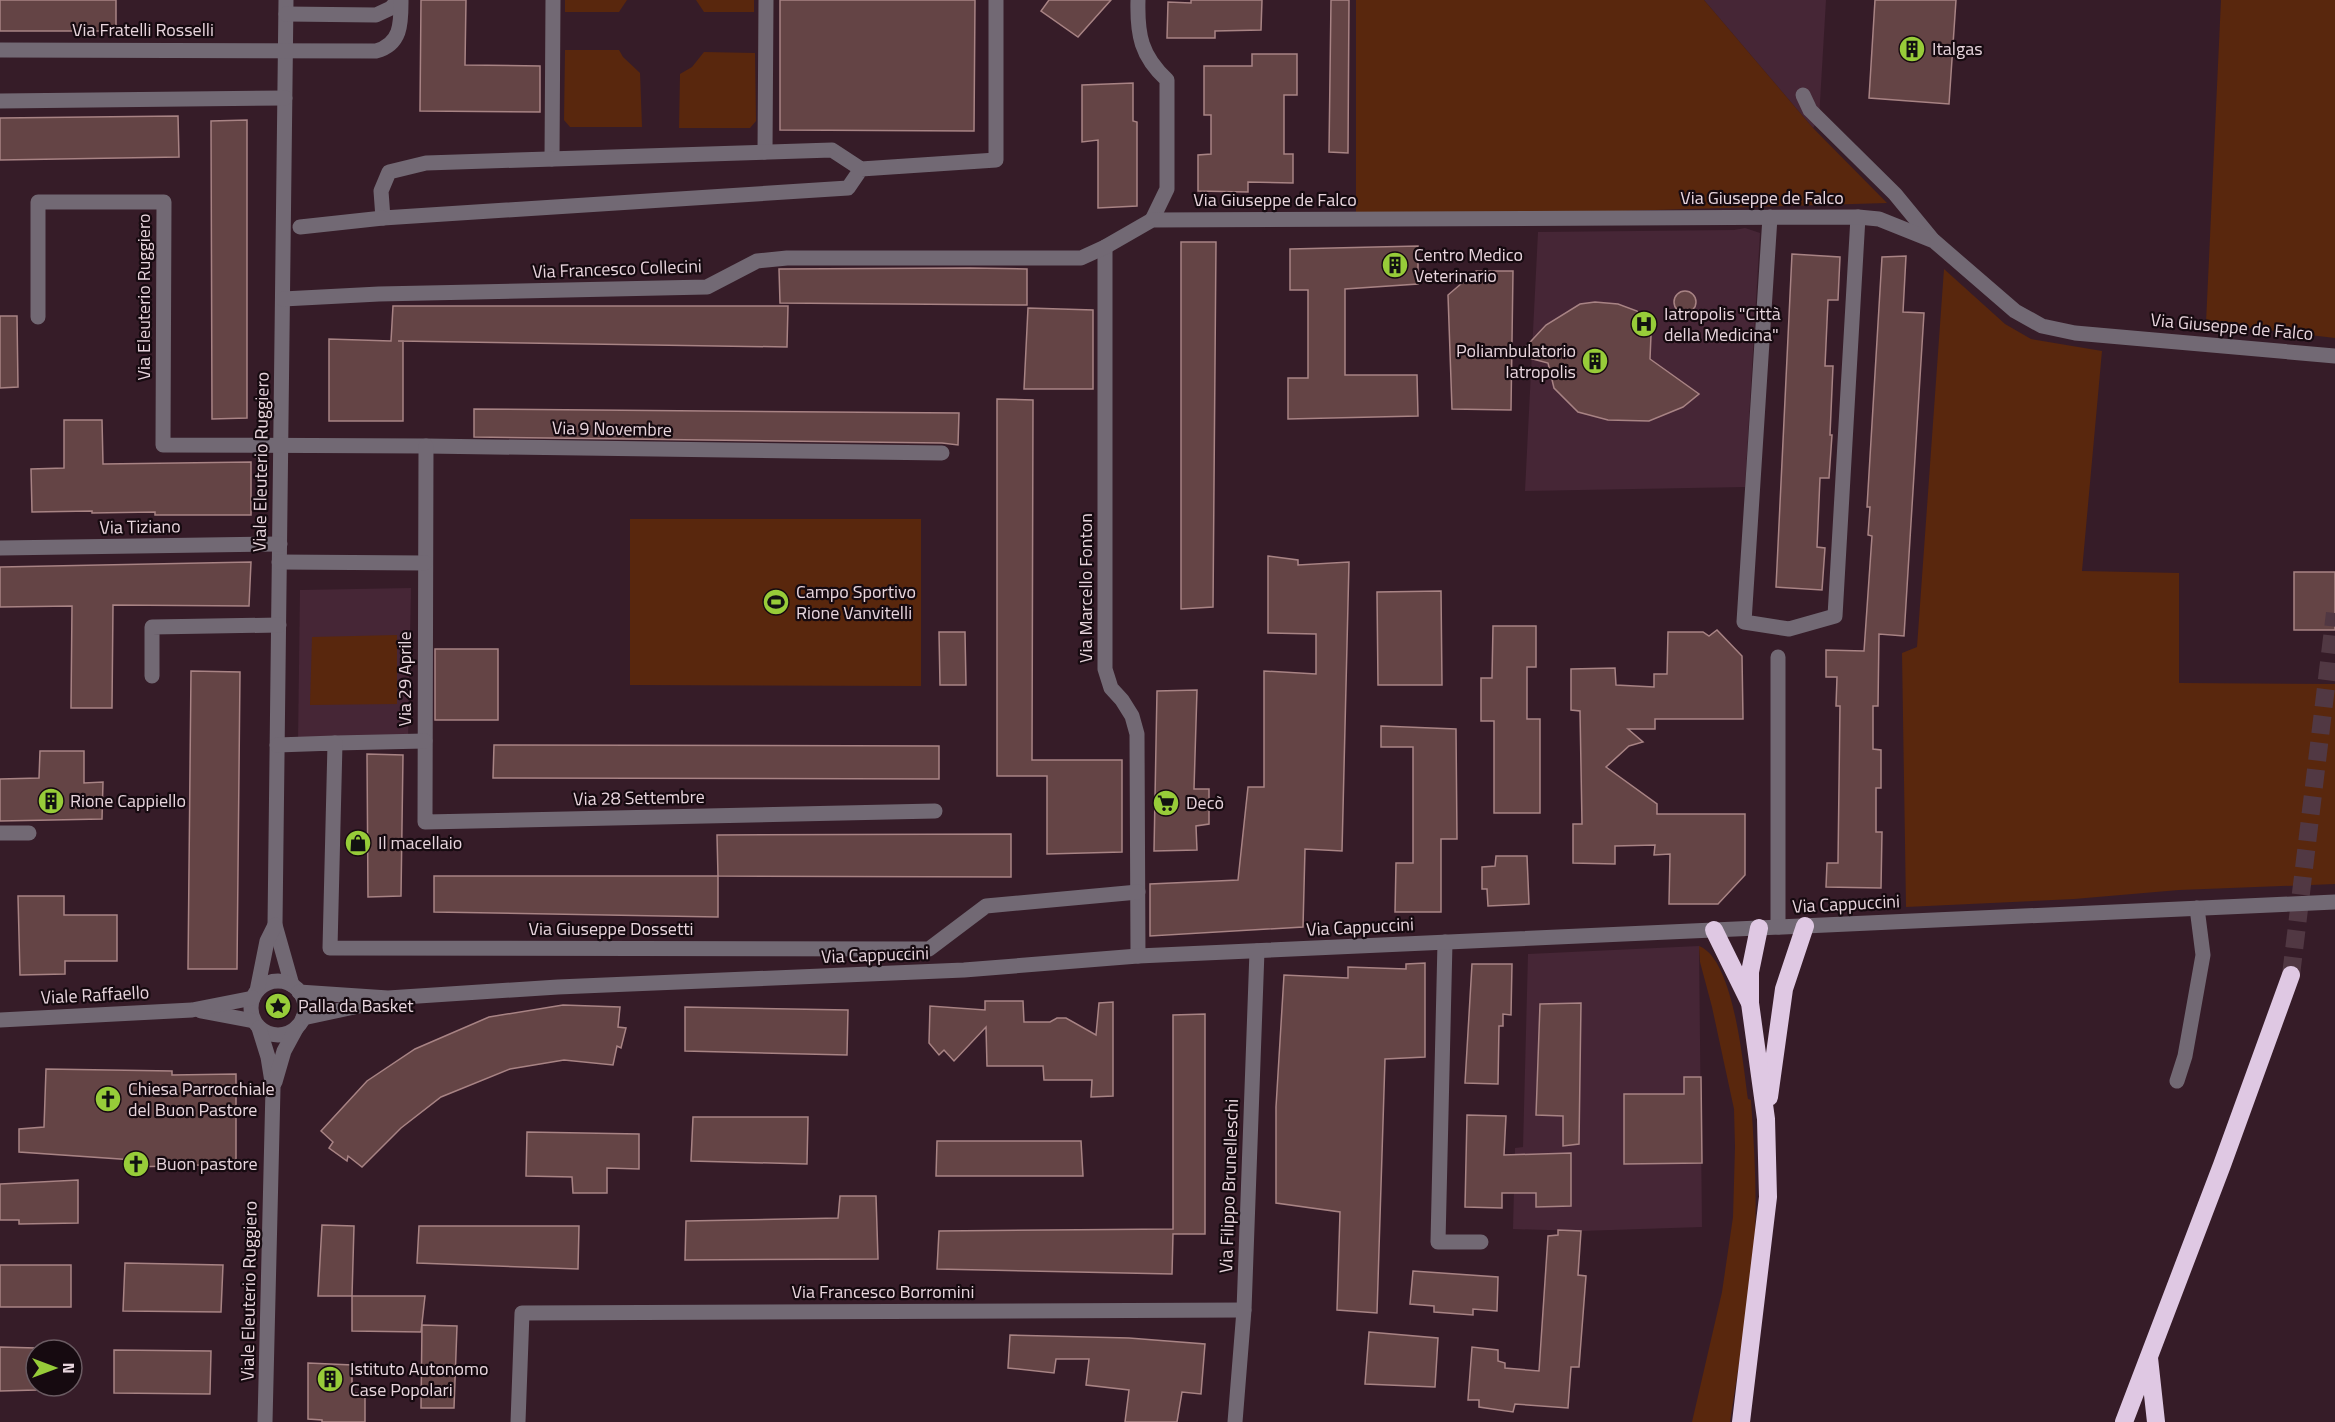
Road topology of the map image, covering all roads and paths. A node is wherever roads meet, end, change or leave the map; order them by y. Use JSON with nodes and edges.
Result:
{"nodes":[{"id":1,"x":399,"y":0,"type":"edge"},
{"id":2,"x":553,"y":0,"type":"edge"},
{"id":3,"x":766,"y":0,"type":"edge"},
{"id":4,"x":996,"y":0,"type":"edge"},
{"id":5,"x":1138,"y":0,"type":"edge"},
{"id":6,"x":286,"y":7,"type":"edge"},
{"id":7,"x":286,"y":49,"type":"junction"},
{"id":8,"x":0,"y":50,"type":"edge"},
{"id":9,"x":1803,"y":95,"type":"dead end"},
{"id":10,"x":285,"y":98,"type":"junction"},
{"id":11,"x":0,"y":101,"type":"edge"},
{"id":12,"x":765,"y":153,"type":"junction"},
{"id":13,"x":552,"y":159,"type":"junction"},
{"id":14,"x":861,"y":169,"type":"junction"},
{"id":15,"x":1770,"y":217,"type":"junction"},
{"id":16,"x":1858,"y":217,"type":"junction"},
{"id":17,"x":382,"y":218,"type":"junction"},
{"id":18,"x":1152,"y":220,"type":"junction"},
{"id":19,"x":300,"y":227,"type":"dead end"},
{"id":20,"x":1934,"y":241,"type":"junction"},
{"id":21,"x":1105,"y":247,"type":"junction"},
{"id":22,"x":283,"y":299,"type":"junction"},
{"id":23,"x":38,"y":318,"type":"dead end"},
{"id":24,"x":2335,"y":356,"type":"edge"},
{"id":25,"x":426,"y":446,"type":"junction"},
{"id":26,"x":281,"y":447,"type":"junction"},
{"id":27,"x":942,"y":453,"type":"dead end"},
{"id":28,"x":280,"y":544,"type":"junction"},
{"id":29,"x":0,"y":548,"type":"edge"},
{"id":30,"x":279,"y":562,"type":"junction"},
{"id":31,"x":425,"y":563,"type":"junction"},
{"id":32,"x":279,"y":625,"type":"junction"},
{"id":33,"x":1778,"y":657,"type":"dead end"},
{"id":34,"x":152,"y":676,"type":"dead end"},
{"id":35,"x":425,"y":741,"type":"junction"},
{"id":36,"x":335,"y":743,"type":"junction"},
{"id":37,"x":277,"y":745,"type":"junction"},
{"id":38,"x":934,"y":812,"type":"dead end"},
{"id":39,"x":0,"y":833,"type":"edge"},
{"id":40,"x":29,"y":833,"type":"dead end"},
{"id":41,"x":1138,"y":892,"type":"junction"},
{"id":42,"x":2335,"y":902,"type":"edge"},
{"id":43,"x":2197,"y":908,"type":"junction"},
{"id":44,"x":275,"y":925,"type":"junction"},
{"id":45,"x":1804,"y":926,"type":"junction"},
{"id":46,"x":1778,"y":927,"type":"junction"},
{"id":47,"x":1759,"y":928,"type":"junction"},
{"id":48,"x":1714,"y":930,"type":"junction"},
{"id":49,"x":1445,"y":942,"type":"junction"},
{"id":50,"x":1257,"y":951,"type":"junction"},
{"id":51,"x":1138,"y":956,"type":"junction"},
{"id":52,"x":2291,"y":975,"type":"tunnel mouth"},
{"id":53,"x":295,"y":988,"type":"junction"},
{"id":54,"x":255,"y":994,"type":"junction"},
{"id":55,"x":388,"y":998,"type":"junction"},
{"id":56,"x":1750,"y":1003,"type":"junction"},
{"id":57,"x":192,"y":1010,"type":"junction"},
{"id":58,"x":22,"y":1019,"type":"junction"},
{"id":59,"x":0,"y":1020,"type":"edge"},
{"id":60,"x":300,"y":1023,"type":"junction"},
{"id":61,"x":0,"y":1025,"type":"edge"},
{"id":62,"x":256,"y":1025,"type":"junction"},
{"id":63,"x":2177,"y":1081,"type":"dead end"},
{"id":64,"x":273,"y":1088,"type":"junction"},
{"id":65,"x":1766,"y":1119,"type":"junction"},
{"id":66,"x":1480,"y":1242,"type":"dead end"},
{"id":67,"x":1244,"y":1310,"type":"junction"},
{"id":68,"x":2149,"y":1355,"type":"junction"},
{"id":69,"x":265,"y":1405,"type":"junction"},
{"id":70,"x":255,"y":1422,"type":"edge"},
{"id":71,"x":266,"y":1422,"type":"edge"},
{"id":72,"x":518,"y":1422,"type":"edge"},
{"id":73,"x":1235,"y":1422,"type":"edge"},
{"id":74,"x":1741,"y":1422,"type":"edge"},
{"id":75,"x":2124,"y":1422,"type":"edge"},
{"id":76,"x":2156,"y":1422,"type":"edge"}],
"edges":[{"from":1,"to":6,"type":"street"},
{"from":1,"to":7,"type":"street","name":"Via Fratelli Rosselli"},
{"from":2,"to":13,"type":"street"},
{"from":3,"to":12,"type":"street"},
{"from":4,"to":14,"type":"street"},
{"from":5,"to":18,"type":"street"},
{"from":6,"to":7,"type":"street","name":"Viale Eleuterio Ruggiero"},
{"from":7,"to":8,"type":"street","name":"Via Fratelli Rosselli"},
{"from":7,"to":10,"type":"street","name":"Viale Eleuterio Ruggiero"},
{"from":9,"to":20,"type":"street"},
{"from":10,"to":11,"type":"street"},
{"from":10,"to":22,"type":"street","name":"Viale Eleuterio Ruggiero"},
{"from":12,"to":13,"type":"street"},
{"from":12,"to":14,"type":"street"},
{"from":13,"to":17,"type":"street"},
{"from":14,"to":17,"type":"street"},
{"from":15,"to":16,"type":"street","name":"Via Giuseppe de Falco"},
{"from":15,"to":16,"type":"street"},
{"from":15,"to":18,"type":"street","name":"Via Giuseppe de Falco"},
{"from":16,"to":20,"type":"street","name":"Via Giuseppe de Falco"},
{"from":17,"to":19,"type":"street"},
{"from":18,"to":21,"type":"street","name":"Via Francesco Collecini"},
{"from":20,"to":24,"type":"street","name":"Via Giuseppe de Falco"},
{"from":21,"to":22,"type":"street","name":"Via Francesco Collecini"},
{"from":21,"to":41,"type":"street","name":"Via Marcello Fonton"},
{"from":22,"to":26,"type":"street","name":"Viale Eleuterio Ruggiero"},
{"from":23,"to":26,"type":"street","name":"Via Eleuterio Ruggiero"},
{"from":25,"to":26,"type":"street","name":"Via 9 Novembre"},
{"from":25,"to":27,"type":"street","name":"Via 9 Novembre"},
{"from":25,"to":31,"type":"street","name":"Via 29 Aprile"},
{"from":26,"to":28,"type":"street","name":"Viale Eleuterio Ruggiero"},
{"from":28,"to":29,"type":"street","name":"Via Tiziano"},
{"from":28,"to":30,"type":"street","name":"Viale Eleuterio Ruggiero"},
{"from":30,"to":31,"type":"street"},
{"from":30,"to":32,"type":"street","name":"Viale Eleuterio Ruggiero"},
{"from":31,"to":35,"type":"street","name":"Via 29 Aprile"},
{"from":32,"to":34,"type":"street"},
{"from":32,"to":37,"type":"street","name":"Viale Eleuterio Ruggiero"},
{"from":33,"to":46,"type":"street"},
{"from":35,"to":36,"type":"street","name":"Via 29 Aprile"},
{"from":35,"to":38,"type":"street","name":"Via 28 Settembre"},
{"from":36,"to":37,"type":"street"},
{"from":36,"to":41,"type":"street","name":"Via Giuseppe Dossetti"},
{"from":37,"to":44,"type":"street","name":"Viale Eleuterio Ruggiero"},
{"from":39,"to":40,"type":"street"},
{"from":41,"to":51,"type":"street","name":"Via Marcello Fonton"},
{"from":42,"to":43,"type":"street","name":"Via Cappuccini"},
{"from":43,"to":45,"type":"street","name":"Via Cappuccini"},
{"from":43,"to":63,"type":"street"},
{"from":44,"to":53,"type":"street","name":"Viale Eleuterio Ruggiero"},
{"from":44,"to":54,"type":"street","name":"Viale Eleuterio Ruggiero"},
{"from":45,"to":46,"type":"street","name":"Via Cappuccini"},
{"from":45,"to":65,"type":"highway"},
{"from":46,"to":47,"type":"street","name":"Via Cappuccini"},
{"from":47,"to":48,"type":"street","name":"Via Cappuccini"},
{"from":47,"to":56,"type":"highway"},
{"from":48,"to":49,"type":"street","name":"Via Cappuccini"},
{"from":48,"to":56,"type":"highway"},
{"from":49,"to":50,"type":"street","name":"Via Cappuccini"},
{"from":49,"to":66,"type":"street"},
{"from":50,"to":51,"type":"street","name":"Via Cappuccini"},
{"from":50,"to":67,"type":"street","name":"Via Filippo Brunelleschi"},
{"from":51,"to":55,"type":"street","name":"Via Cappuccini"},
{"from":52,"to":68,"type":"highway"},
{"from":53,"to":54,"type":"street"},
{"from":53,"to":55,"type":"street","name":"Via Cappuccini"},
{"from":53,"to":60,"type":"street"},
{"from":54,"to":57,"type":"street","name":"Viale Raffaello"},
{"from":54,"to":62,"type":"street"},
{"from":55,"to":60,"type":"street","name":"Via Cappuccini"},
{"from":56,"to":65,"type":"highway"},
{"from":57,"to":58,"type":"street","name":"Viale Raffaello"},
{"from":57,"to":62,"type":"street","name":"Viale Raffaello"},
{"from":58,"to":59,"type":"street","name":"Viale Raffaello"},
{"from":58,"to":61,"type":"street"},
{"from":60,"to":62,"type":"street"},
{"from":60,"to":64,"type":"street","name":"Viale Eleuterio Ruggiero"},
{"from":62,"to":64,"type":"street","name":"Viale Eleuterio Ruggiero"},
{"from":64,"to":69,"type":"street","name":"Viale Eleuterio Ruggiero"},
{"from":65,"to":74,"type":"highway"},
{"from":67,"to":72,"type":"street","name":"Via Francesco Borromini"},
{"from":67,"to":73,"type":"street","name":"Via Filippo Brunelleschi"},
{"from":68,"to":75,"type":"highway"},
{"from":68,"to":76,"type":"highway"},
{"from":69,"to":70,"type":"street"},
{"from":69,"to":71,"type":"street","name":"Viale Eleuterio Ruggiero"}]}
